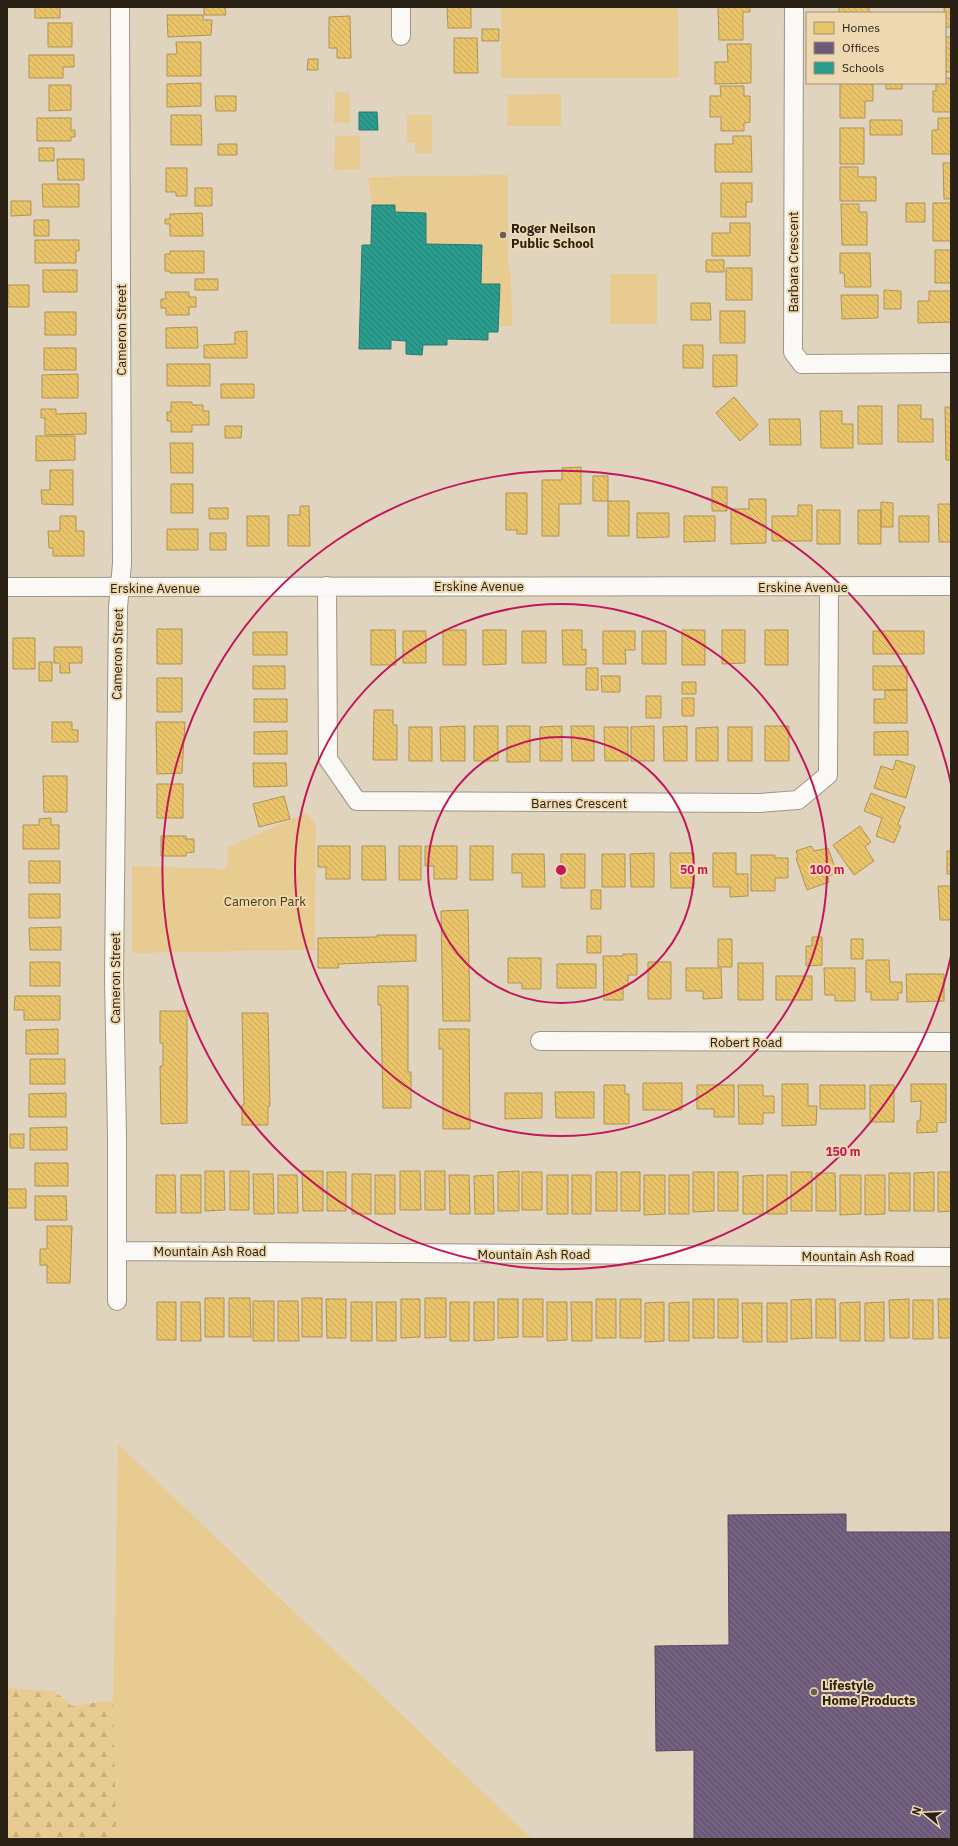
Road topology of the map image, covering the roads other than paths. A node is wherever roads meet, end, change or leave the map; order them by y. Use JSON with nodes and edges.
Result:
{"nodes":[{"id":1,"x":120,"y":7,"type":"edge"},
{"id":2,"x":401,"y":7,"type":"edge"},
{"id":3,"x":794,"y":7,"type":"edge"},
{"id":4,"x":401,"y":36,"type":"dead end"},
{"id":5,"x":951,"y":363,"type":"edge"},
{"id":6,"x":327,"y":586,"type":"junction"},
{"id":7,"x":951,"y":586,"type":"edge"},
{"id":8,"x":829,"y":587,"type":"junction"},
{"id":9,"x":7,"y":588,"type":"edge"},
{"id":10,"x":120,"y":588,"type":"junction"},
{"id":11,"x":540,"y":1042,"type":"dead end"},
{"id":12,"x":951,"y":1042,"type":"edge"},
{"id":13,"x":118,"y":1251,"type":"junction"},
{"id":14,"x":951,"y":1257,"type":"edge"},
{"id":15,"x":117,"y":1301,"type":"dead end"}],
"edges":[{"from":1,"to":10,"type":"street","name":"Cameron Street"},
{"from":2,"to":4,"type":"street"},
{"from":3,"to":5,"type":"street","name":"Barbara Crescent"},
{"from":6,"to":8,"type":"street","name":"Erskine Avenue"},
{"from":6,"to":8,"type":"street","name":"Barnes Crescent"},
{"from":6,"to":10,"type":"street","name":"Erskine Avenue"},
{"from":7,"to":8,"type":"street","name":"Erskine Avenue"},
{"from":9,"to":10,"type":"street","name":"Erskine Avenue"},
{"from":10,"to":13,"type":"street","name":"Cameron Street"},
{"from":11,"to":12,"type":"street","name":"Robert Road"},
{"from":13,"to":14,"type":"street","name":"Mountain Ash Road"},
{"from":13,"to":15,"type":"street","name":"Cameron Street"}]}
